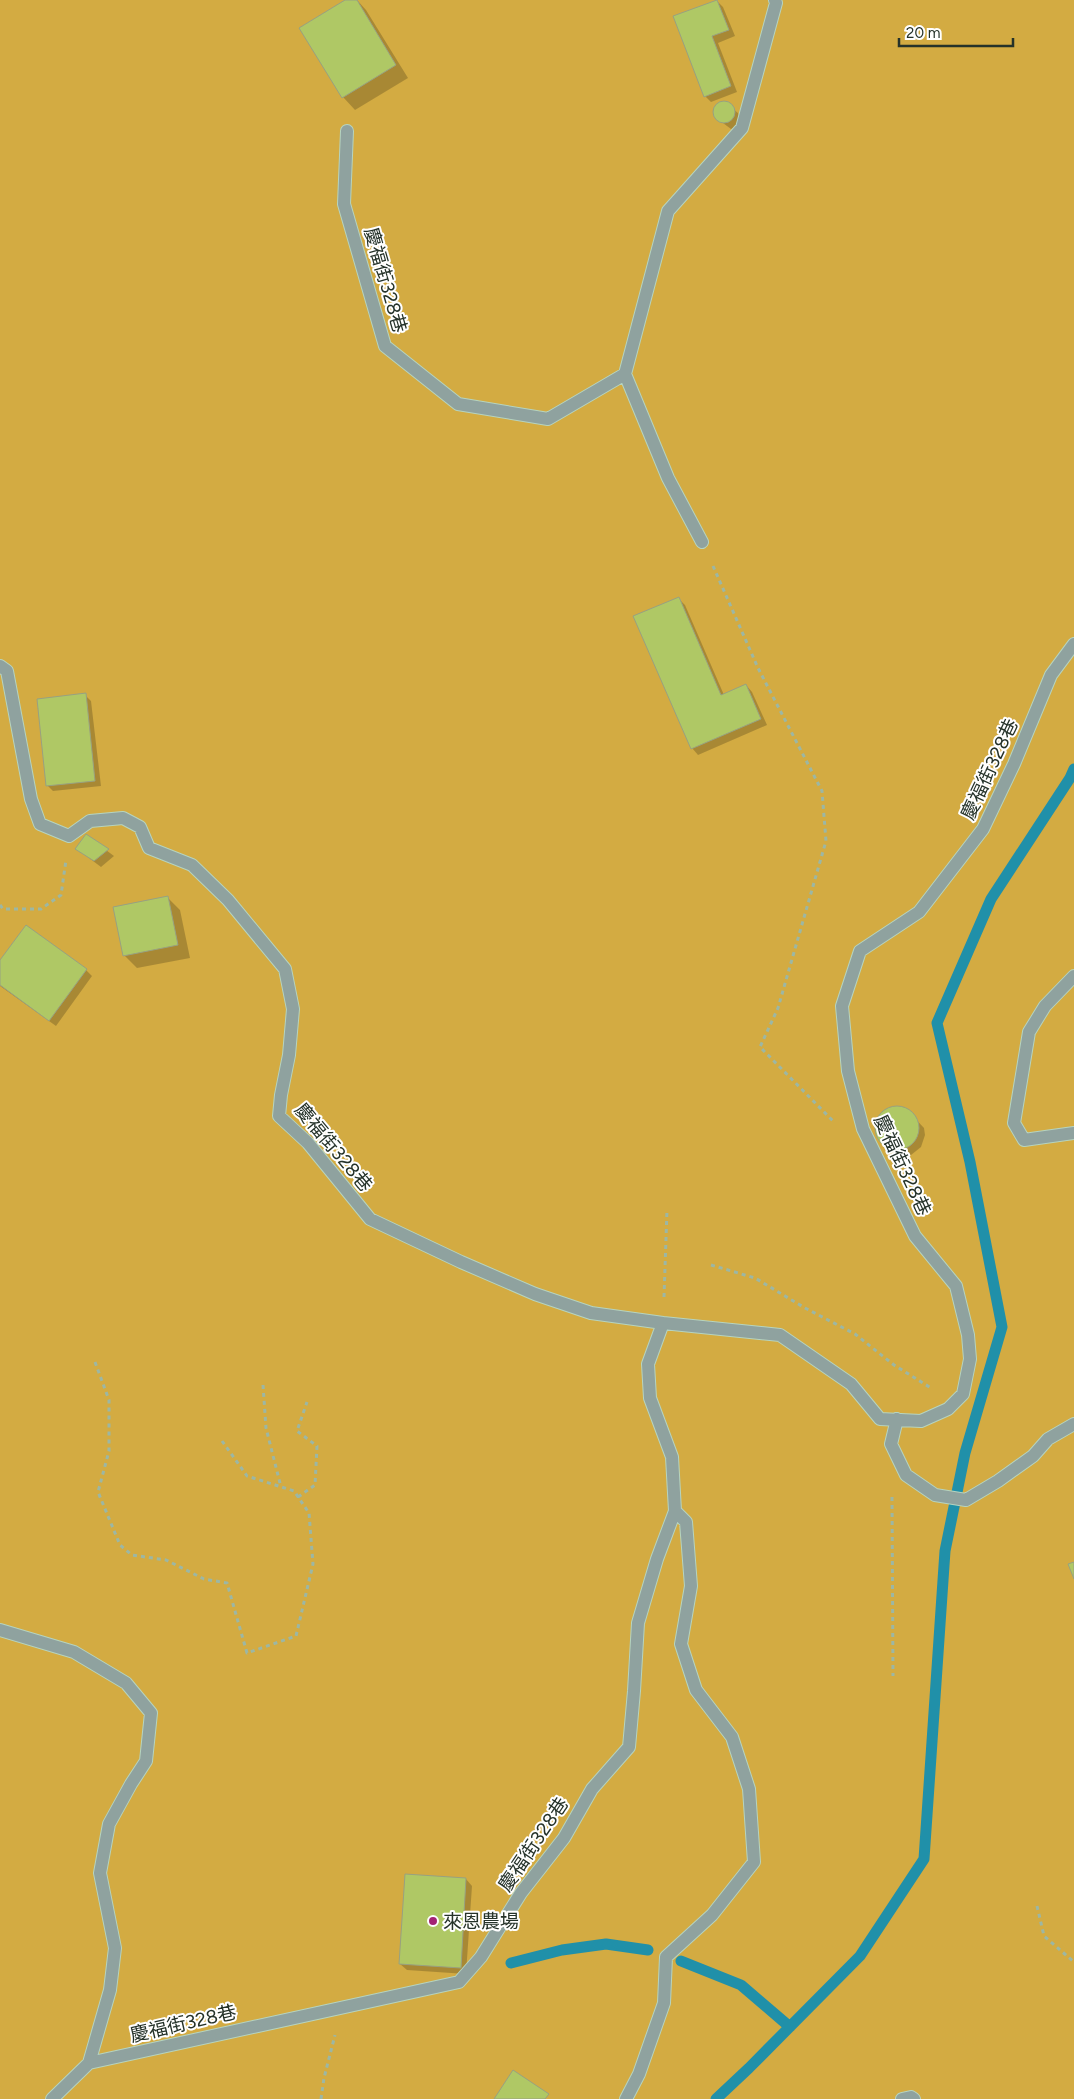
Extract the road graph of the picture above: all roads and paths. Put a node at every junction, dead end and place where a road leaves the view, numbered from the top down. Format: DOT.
graph roads {
  1 [pos="775,0"];
  2 [pos="347,131"];
  3 [pos="625,374"];
  4 [pos="702,542"];
  5 [pos="1074,644"];
  6 [pos="0,666"];
  7 [pos="69,836"];
  8 [pos="0,905"];
  9 [pos="1074,976"];
  10 [pos="836,1125"];
  11 [pos="1074,1133"];
  12 [pos="667,1210"];
  13 [pos="711,1265"];
  14 [pos="663,1323"];
  15 [pos="95,1362"];
  16 [pos="263,1385"];
  17 [pos="307,1402"];
  18 [pos="948,1409"];
  19 [pos="896,1419"];
  20 [pos="1074,1424"];
  21 [pos="222,1441"];
  22 [pos="281,1487"];
  23 [pos="892,1492"];
  24 [pos="298,1497"];
  25 [pos="674,1511"];
  26 [pos="0,1630"];
  27 [pos="893,1676"];
  28 [pos="1037,1906"];
  29 [pos="1074,1962"];
  30 [pos="345,2006"];
  31 [pos="89,2063"];
  32 [pos="52,2099"];
  33 [pos="321,2099"];
  34 [pos="626,2099"];
  35 [pos="902,2099"];
  36 [pos="914,2099"];
  1 -- 3 [label="street"];
  2 -- 3 [label="street, 慶福街328巷"];
  3 -- 4 [label="street"];
  4 -- 10 [label="path"];
  5 -- 18 [label="street, 慶福街328巷"];
  6 -- 7 [label="street"];
  7 -- 8 [label="path"];
  7 -- 14 [label="street, 慶福街328巷"];
  9 -- 11 [label="street"];
  12 -- 14 [label="path"];
  13 -- 18 [label="path"];
  14 -- 19 [label="street, 慶福街328巷"];
  14 -- 25 [label="street, 慶福街328巷"];
  15 -- 24 [label="path"];
  16 -- 22 [label="path"];
  17 -- 24 [label="path"];
  18 -- 19 [label="street, 慶福街328巷"];
  19 -- 20 [label="street"];
  21 -- 22 [label="path"];
  22 -- 24 [label="path"];
  23 -- 27 [label="path"];
  25 -- 30 [label="street, 慶福街328巷"];
  25 -- 34 [label="street"];
  26 -- 31 [label="street"];
  28 -- 29 [label="path"];
  30 -- 31 [label="street, 慶福街328巷"];
  30 -- 33 [label="path"];
  31 -- 32 [label="street"];
  35 -- 36 [label="street"];
}
